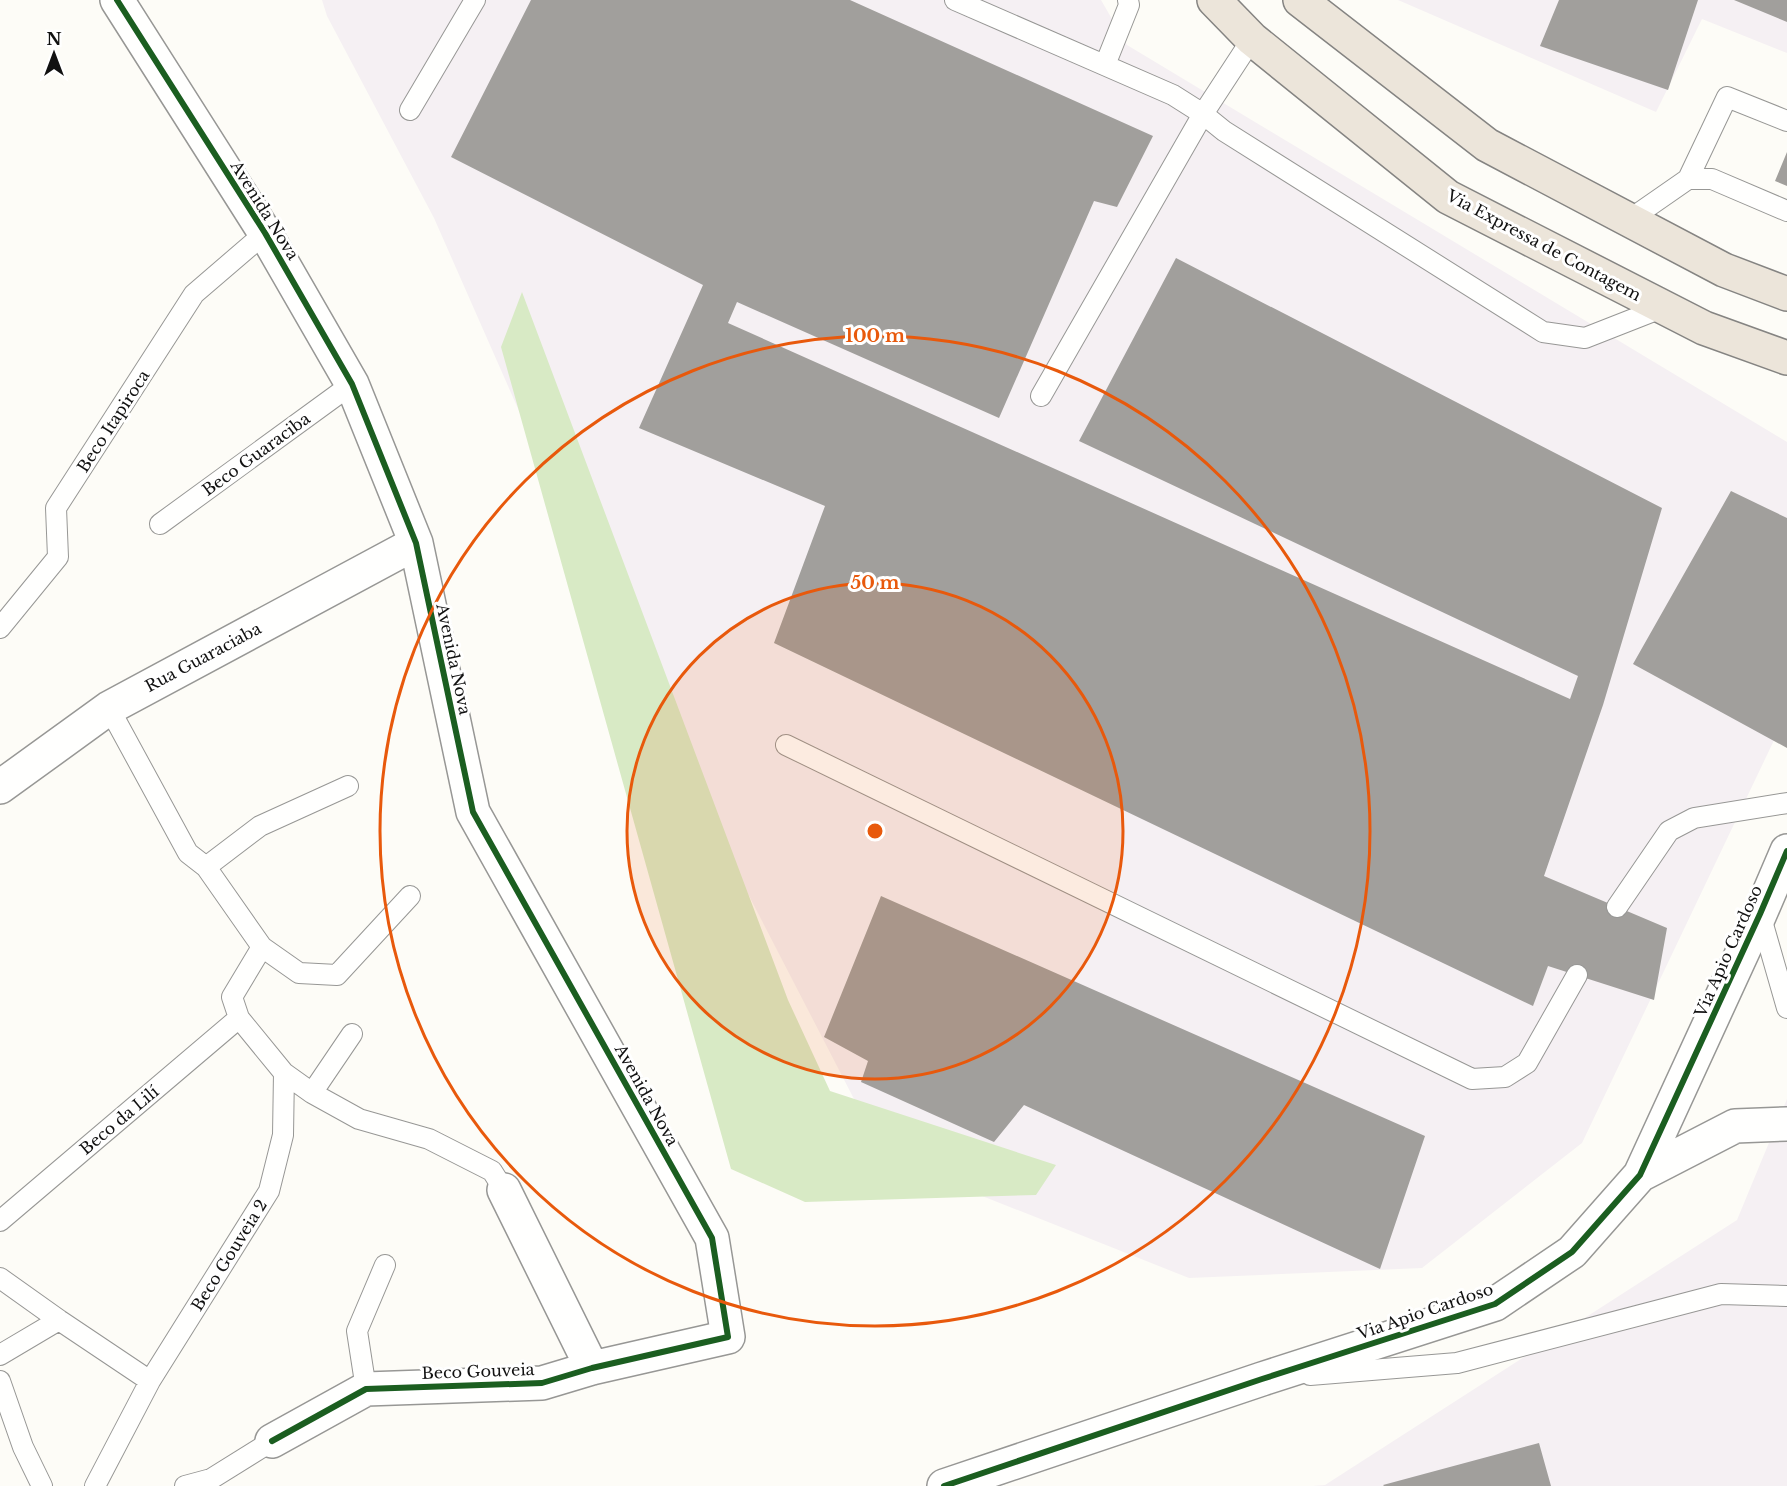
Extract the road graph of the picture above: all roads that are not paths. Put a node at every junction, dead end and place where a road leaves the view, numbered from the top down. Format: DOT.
graph roads {
  1 [pos="117,0"];
  2 [pos="475,0"];
  3 [pos="955,0"];
  4 [pos="1128,0"];
  5 [pos="1214,0"];
  6 [pos="1300,0"];
  7 [pos="1252,39"];
  8 [pos="1105,65"];
  9 [pos="410,110"];
  10 [pos="1203,114"];
  11 [pos="1787,121"];
  12 [pos="1688,179"];
  13 [pos="1787,211"];
  14 [pos="1629,220"];
  15 [pos="265,233"];
  16 [pos="1787,294"];
  17 [pos="1664,307"];
  18 [pos="1787,358"];
  19 [pos="352,384"];
  20 [pos="1041,396"];
  21 [pos="160,524"];
  22 [pos="416,543"];
  23 [pos="0,628"];
  24 [pos="109,708"];
  25 [pos="786,745"];
  26 [pos="348,786"];
  27 [pos="0,787"];
  28 [pos="1787,803"];
  29 [pos="1787,851"];
  30 [pos="206,867"];
  31 [pos="410,896"];
  32 [pos="1617,907"];
  33 [pos="1760,914"];
  34 [pos="262,947"];
  35 [pos="1577,975"];
  36 [pos="1787,1008"];
  37 [pos="239,1018"];
  38 [pos="352,1034"];
  39 [pos="284,1073"];
  40 [pos="312,1093"];
  41 [pos="1787,1124"];
  42 [pos="1640,1175"];
  43 [pos="504,1190"];
  44 [pos="0,1221"];
  45 [pos="386,1265"];
  46 [pos="0,1278"];
  47 [pos="1787,1296"];
  48 [pos="59,1320"];
  49 [pos="728,1337"];
  50 [pos="0,1354"];
  51 [pos="592,1368"];
  52 [pos="1262,1379"];
  53 [pos="150,1381"];
  54 [pos="1,1386"];
  55 [pos="366,1389"];
  56 [pos="272,1441"];
  57 [pos="42,1486"];
  58 [pos="95,1486"];
  59 [pos="185,1486"];
  60 [pos="944,1486"];
  1 -- 15 [label="street, Avenida Nova"];
  2 -- 9 [label="lane"];
  3 -- 8 [label="lane"];
  4 -- 8 [label="lane"];
  5 -- 7 [label="highway, Via Expressa de Contagem"];
  6 -- 14 [label="highway"];
  7 -- 10 [label="lane"];
  7 -- 17 [label="highway, Via Expressa de Contagem"];
  8 -- 10 [label="lane"];
  10 -- 17 [label="lane"];
  10 -- 20 [label="lane"];
  11 -- 12 [label="lane"];
  12 -- 13 [label="lane"];
  12 -- 14 [label="lane"];
  14 -- 16 [label="highway"];
  15 -- 19 [label="street, Avenida Nova"];
  15 -- 23 [label="lane, Beco Itapiroca"];
  17 -- 18 [label="highway, Via Expressa de Contagem"];
  19 -- 21 [label="lane, Beco Guaraciba"];
  19 -- 22 [label="street, Avenida Nova"];
  22 -- 24 [label="street, Rua Guaraciaba"];
  22 -- 49 [label="street, Avenida Nova"];
  24 -- 27 [label="street, Rua Guaraciaba"];
  24 -- 30 [label="lane"];
  25 -- 35 [label="lane"];
  26 -- 30 [label="lane"];
  28 -- 32 [label="lane"];
  29 -- 33 [label="street, Via Apio Cardoso"];
  30 -- 34 [label="lane"];
  31 -- 34 [label="lane"];
  33 -- 36 [label="lane"];
  33 -- 42 [label="street, Via Apio Cardoso"];
  34 -- 37 [label="lane"];
  37 -- 39 [label="lane"];
  37 -- 44 [label="lane, Beco da Lilí"];
  38 -- 40 [label="lane"];
  39 -- 40 [label="lane"];
  39 -- 53 [label="lane, Beco Gouveia 2"];
  40 -- 43 [label="lane"];
  41 -- 42 [label="street"];
  42 -- 52 [label="street, Via Apio Cardoso"];
  43 -- 51 [label="street"];
  45 -- 55 [label="lane"];
  46 -- 48 [label="lane"];
  47 -- 52 [label="lane"];
  48 -- 50 [label="lane"];
  48 -- 53 [label="lane"];
  49 -- 51 [label="street, Beco Gouveia"];
  51 -- 55 [label="street, Beco Gouveia"];
  52 -- 60 [label="street, Via Apio Cardoso"];
  53 -- 58 [label="lane, Beco Gouveia 2"];
  54 -- 57 [label="lane"];
  55 -- 56 [label="street, Beco Gouveia"];
  56 -- 59 [label="lane, Beco Gouveia"];
}
